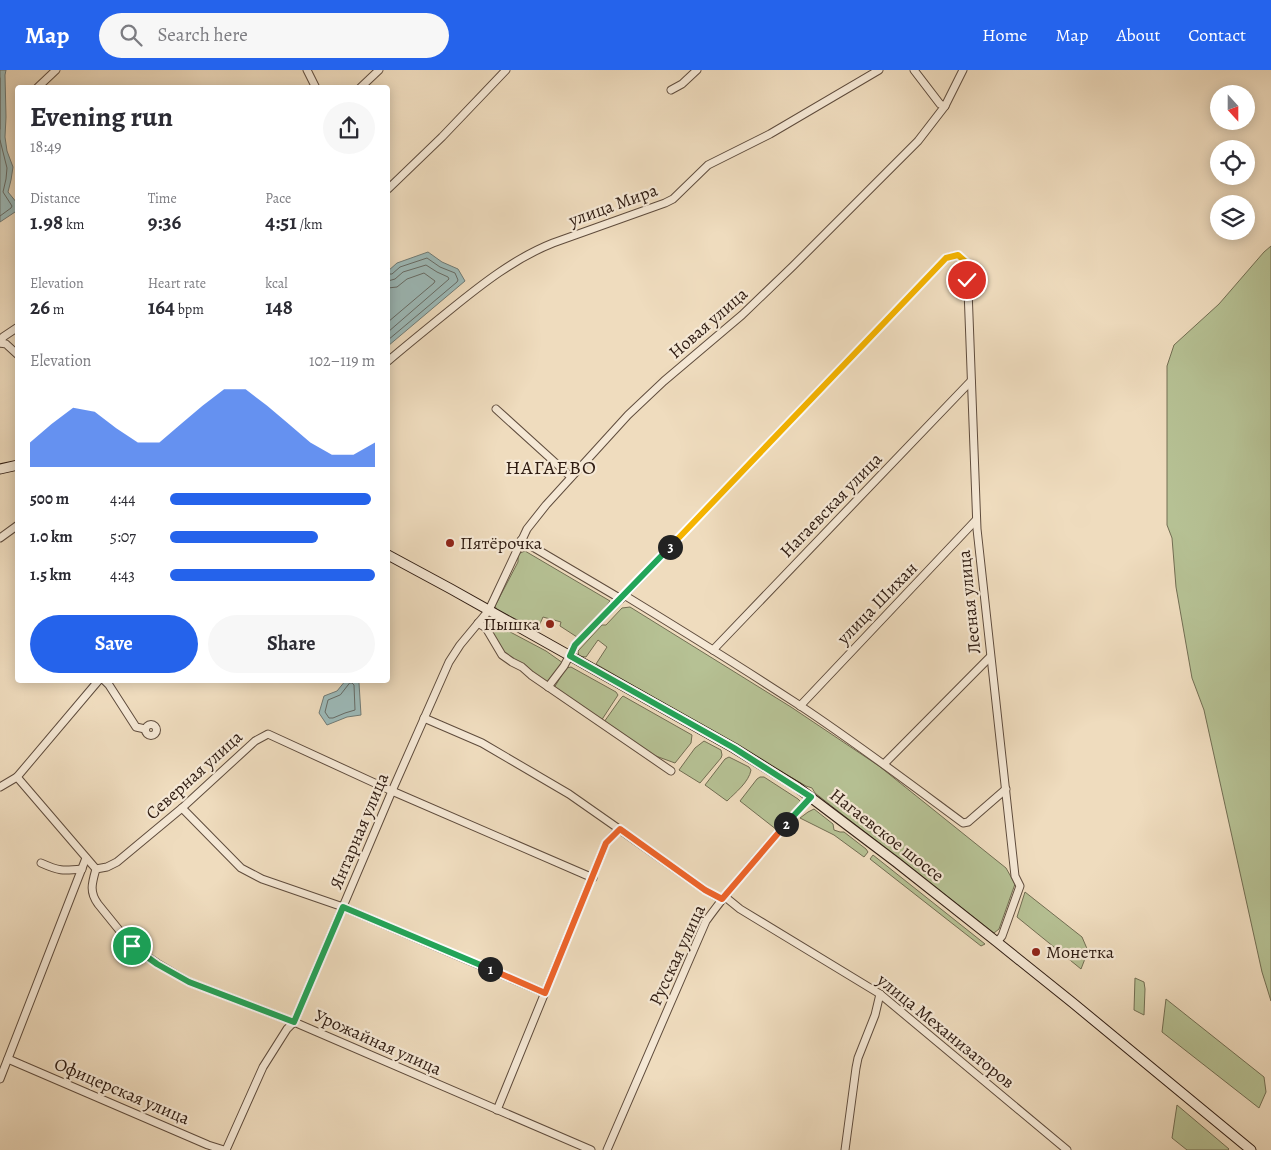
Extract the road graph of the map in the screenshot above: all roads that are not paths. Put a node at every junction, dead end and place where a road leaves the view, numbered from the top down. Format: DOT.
graph roads {
  1 [pos="56,70"];
  2 [pos="307,70"];
  3 [pos="379,70"];
  4 [pos="506,70"];
  5 [pos="697,70"];
  6 [pos="879,70"];
  7 [pos="914,70"];
  8 [pos="963,70"];
  9 [pos="40,85"];
  10 [pos="314,85"];
  11 [pos="363,85"];
  12 [pos="672,90"];
  13 [pos="945,106"];
  14 [pos="390,187"];
  15 [pos="15,329"];
  16 [pos="1,343"];
  17 [pos="15,352"];
  18 [pos="390,359"];
  19 [pos="971,381"];
  20 [pos="496,409"];
  21 [pos="15,466"];
  22 [pos="0,468"];
  23 [pos="571,478"];
  24 [pos="976,520"];
  25 [pos="15,527"];
  26 [pos="0,538"];
  27 [pos="521,540"];
  28 [pos="390,557"];
  29 [pos="623,597"];
  30 [pos="489,610"];
  31 [pos="478,623"];
  32 [pos="713,650"];
  33 [pos="570,656"];
  34 [pos="990,657"];
  35 [pos="96,683"];
  36 [pos="106,683"];
  37 [pos="548,687"];
  38 [pos="800,706"];
  39 [pos="424,718"];
  40 [pos="146,729"];
  41 [pos="884,764"];
  42 [pos="671,771"];
  43 [pos="17,776"];
  44 [pos="0,787"];
  45 [pos="1006,788"];
  46 [pos="392,791"];
  47 [pos="811,797"];
  48 [pos="182,808"];
  49 [pos="620,829"];
  50 [pos="86,858"];
  51 [pos="41,863"];
  52 [pos="82,869"];
  53 [pos="96,869"];
  54 [pos="593,878"];
  55 [pos="723,898"];
  56 [pos="343,907"];
  57 [pos="997,942"];
  58 [pos="545,993"];
  59 [pos="880,994"];
  60 [pos="294,1022"];
  61 [pos="8,1059"];
  62 [pos="0,1079"];
  63 [pos="497,1110"];
  64 [pos="1246,1148"];
  65 [pos="225,1150"];
  66 [pos="591,1150"];
  67 [pos="607,1150"];
  68 [pos="845,1150"];
  69 [pos="1067,1150"];
  1 -- 9 [label="street"];
  2 -- 10 [label="street"];
  3 -- 11 [label="street"];
  4 -- 14 [label="street"];
  5 -- 12 [label="street"];
  6 -- 18 [label="street, улица Мира"];
  7 -- 13 [label="street"];
  8 -- 13 [label="street, Новая улица"];
  13 -- 23 [label="street, Новая улица"];
  15 -- 16 [label="street"];
  16 -- 17 [label="street"];
  19 -- 24 [label="street, Лесная улица"];
  19 -- 29 [label="street, Лесная улица"];
  19 -- 32 [label="street, Нагаевская улица"];
  20 -- 23 [label="street"];
  21 -- 22 [label="street"];
  23 -- 27 [label="street, Новая улица"];
  24 -- 34 [label="street, Лесная улица"];
  24 -- 38 [label="street, улица Шихан"];
  25 -- 26 [label="street"];
  27 -- 29 [label="street"];
  27 -- 30 [label="street, Новая улица"];
  28 -- 30 [label="street, Нагаевское шоссе"];
  29 -- 32 [label="street"];
  29 -- 33 [label="street"];
  30 -- 31 [label="street, Янтарная улица"];
  30 -- 33 [label="street, Нагаевское шоссе"];
  31 -- 37 [label="street"];
  31 -- 39 [label="street, Янтарная улица"];
  32 -- 38 [label="street"];
  33 -- 37 [label="street"];
  33 -- 47 [label="street, Нагаевское шоссе"];
  34 -- 41 [label="street"];
  34 -- 45 [label="street, Лесная улица"];
  35 -- 43 [label="street"];
  36 -- 40 [label="street"];
  37 -- 42 [label="street"];
  38 -- 41 [label="street"];
  39 -- 46 [label="street, Янтарная улица"];
  39 -- 49 [label="street, улица Механизаторов"];
  41 -- 45 [label="street"];
  43 -- 44 [label="street"];
  43 -- 50 [label="street"];
  45 -- 57 [label="street, Лесная улица"];
  46 -- 48 [label="street, Северная улица"];
  46 -- 54 [label="street, Северная улица"];
  46 -- 56 [label="street, Янтарная улица"];
  47 -- 55 [label="street, Русская улица"];
  47 -- 57 [label="street, Нагаевское шоссе"];
  48 -- 53 [label="street, Северная улица"];
  48 -- 56 [label="street"];
  49 -- 54 [label="street"];
  49 -- 55 [label="street, улица Механизаторов"];
  50 -- 52 [label="street"];
  50 -- 53 [label="street"];
  51 -- 52 [label="street"];
  52 -- 61 [label="street"];
  53 -- 60 [label="street, Урожайная улица"];
  54 -- 58 [label="street"];
  55 -- 59 [label="street, улица Механизаторов"];
  55 -- 67 [label="street, Русская улица"];
  56 -- 58 [label="street"];
  56 -- 60 [label="street, Янтарная улица"];
  57 -- 64 [label="street, Нагаевское шоссе"];
  58 -- 63 [label="street"];
  59 -- 68 [label="street"];
  59 -- 69 [label="street, улица Механизаторов"];
  60 -- 63 [label="street, Урожайная улица"];
  60 -- 65 [label="street, Янтарная улица"];
  61 -- 62 [label="street"];
  61 -- 65 [label="street, Офицерская улица"];
  63 -- 66 [label="street, Урожайная улица"];
}
